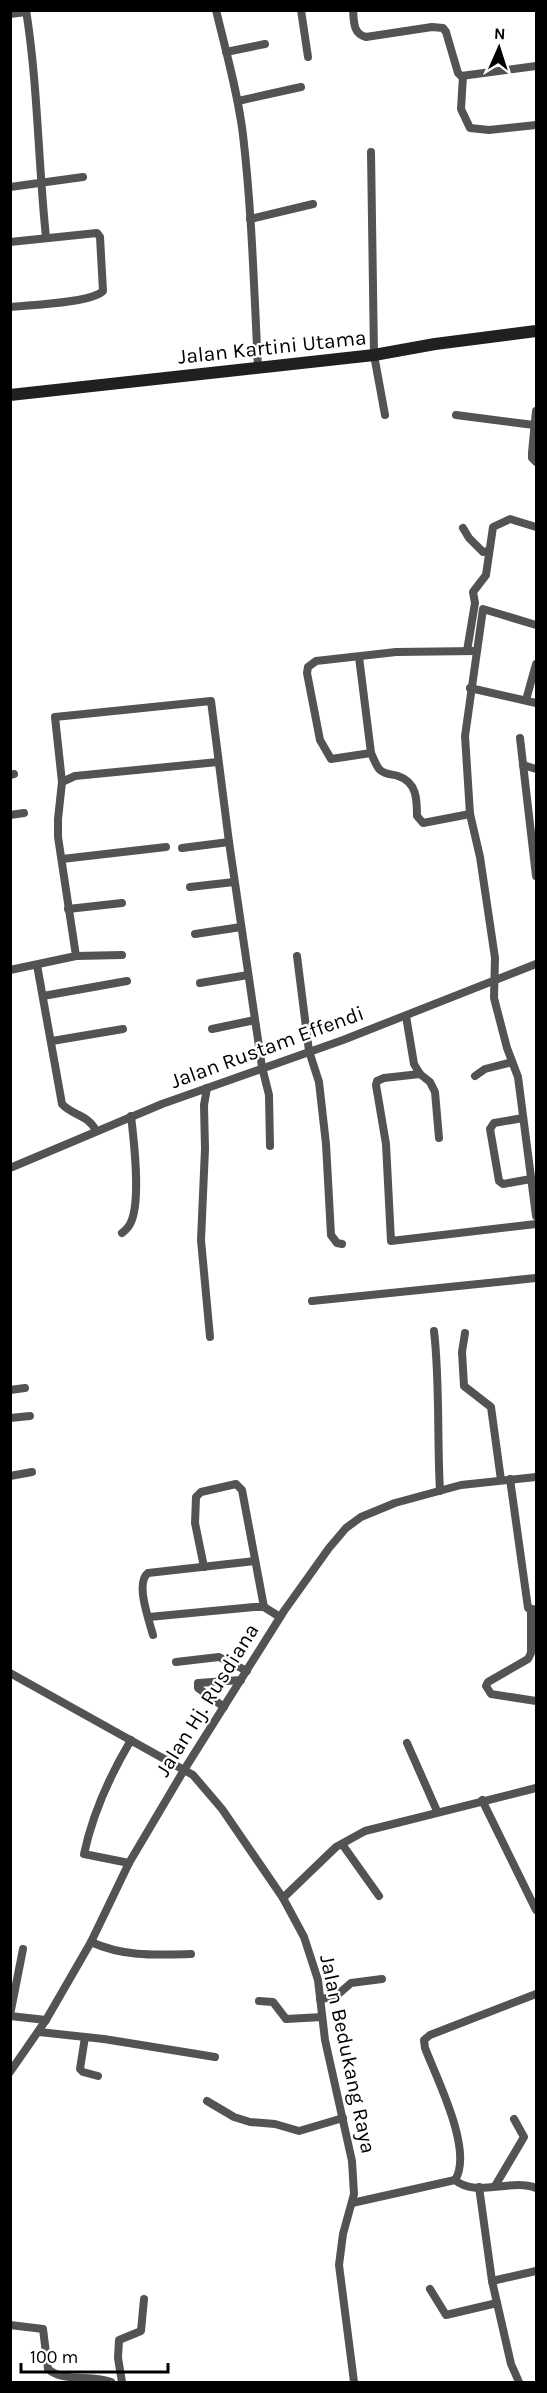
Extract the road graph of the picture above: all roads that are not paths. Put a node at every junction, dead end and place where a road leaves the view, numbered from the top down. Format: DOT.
graph roads {
  1 [pos="216,10"];
  2 [pos="301,10"];
  3 [pos="352,10"];
  4 [pos="26,11"];
  5 [pos="10,14"];
  6 [pos="265,44"];
  7 [pos="226,52"];
  8 [pos="308,57"];
  9 [pos="537,66"];
  10 [pos="463,76"];
  11 [pos="301,87"];
  12 [pos="238,101"];
  13 [pos="537,125"];
  14 [pos="371,152"];
  15 [pos="83,177"];
  16 [pos="40,183"];
  17 [pos="10,187"];
  18 [pos="313,204"];
  19 [pos="250,219"];
  20 [pos="46,237"];
  21 [pos="10,242"];
  22 [pos="10,307"];
  23 [pos="537,331"];
  24 [pos="374,355"];
  25 [pos="258,367"];
  26 [pos="10,395"];
  27 [pos="537,411"];
  28 [pos="385,415"];
  29 [pos="456,415"];
  30 [pos="534,425"];
  31 [pos="537,462"];
  32 [pos="537,527"];
  33 [pos="463,528"];
  34 [pos="488,551"];
  35 [pos="537,625"];
  36 [pos="471,651"];
  37 [pos="360,657"];
  38 [pos="537,664"];
  39 [pos="471,688"];
  40 [pos="526,700"];
  41 [pos="537,703"];
  42 [pos="520,738"];
  43 [pos="371,753"];
  44 [pos="218,762"];
  45 [pos="523,765"];
  46 [pos="537,769"];
  47 [pos="62,782"];
  48 [pos="24,813"];
  49 [pos="470,814"];
  50 [pos="10,815"];
  51 [pos="229,842"];
  52 [pos="166,847"];
  53 [pos="182,848"];
  54 [pos="62,859"];
  55 [pos="537,876"];
  56 [pos="234,882"];
  57 [pos="190,887"];
  58 [pos="122,903"];
  59 [pos="68,909"];
  60 [pos="242,927"];
  61 [pos="195,934"];
  62 [pos="122,955"];
  63 [pos="76,956"];
  64 [pos="297,956"];
  65 [pos="537,964"];
  66 [pos="37,965"];
  67 [pos="10,970"];
  68 [pos="248,975"];
  69 [pos="493,979"];
  70 [pos="127,981"];
  71 [pos="201,983"];
  72 [pos="43,996"];
  73 [pos="406,1016"];
  74 [pos="255,1020"];
  75 [pos="123,1029"];
  76 [pos="212,1029"];
  77 [pos="52,1041"];
  78 [pos="309,1051"];
  79 [pos="512,1062"];
  80 [pos="262,1067"];
  81 [pos="420,1074"];
  82 [pos="476,1076"];
  83 [pos="207,1088"];
  84 [pos="131,1116"];
  85 [pos="523,1118"];
  86 [pos="96,1131"];
  87 [pos="439,1138"];
  88 [pos="270,1146"];
  89 [pos="10,1168"];
  90 [pos="531,1179"];
  91 [pos="537,1216"];
  92 [pos="537,1224"];
  93 [pos="122,1233"];
  94 [pos="342,1244"];
  95 [pos="537,1278"];
  96 [pos="312,1301"];
  97 [pos="434,1331"];
  98 [pos="465,1333"];
  99 [pos="210,1337"];
  100 [pos="25,1388"];
  101 [pos="10,1390"];
  102 [pos="30,1416"];
  103 [pos="10,1418"];
  104 [pos="32,1472"];
  105 [pos="10,1476"];
  106 [pos="537,1477"];
  107 [pos="505,1479"];
  108 [pos="440,1491"];
  109 [pos="255,1561"];
  110 [pos="204,1567"];
  111 [pos="264,1607"];
  112 [pos="534,1610"];
  113 [pos="149,1617"];
  114 [pos="280,1617"];
  115 [pos="153,1635"];
  116 [pos="176,1662"];
  117 [pos="247,1671"];
  118 [pos="10,1673"];
  119 [pos="241,1680"];
  120 [pos="537,1701"];
  121 [pos="224,1707"];
  122 [pos="131,1740"];
  123 [pos="407,1743"];
  124 [pos="184,1770"];
  125 [pos="537,1788"];
  126 [pos="482,1800"];
  127 [pos="437,1811"];
  128 [pos="342,1844"];
  129 [pos="129,1863"];
  130 [pos="379,1896"];
  131 [pos="283,1898"];
  132 [pos="537,1910"];
  133 [pos="91,1942"];
  134 [pos="23,1949"];
  135 [pos="191,1954"];
  136 [pos="382,1979"];
  137 [pos="537,1994"];
  138 [pos="320,1999"];
  139 [pos="258,2001"];
  140 [pos="10,2015"];
  141 [pos="322,2017"];
  142 [pos="46,2020"];
  143 [pos="39,2032"];
  144 [pos="86,2037"];
  145 [pos="214,2057"];
  146 [pos="10,2072"];
  147 [pos="98,2076"];
  148 [pos="207,2101"];
  149 [pos="344,2118"];
  150 [pos="514,2119"];
  151 [pos="455,2180"];
  152 [pos="495,2186"];
  153 [pos="479,2187"];
  154 [pos="537,2188"];
  155 [pos="352,2203"];
  156 [pos="537,2271"];
  157 [pos="492,2281"];
  158 [pos="430,2289"];
  159 [pos="144,2299"];
  160 [pos="497,2303"];
  161 [pos="10,2325"];
  162 [pos="111,2382"];
  163 [pos="122,2382"];
  164 [pos="354,2382"];
  165 [pos="519,2382"];
  1 -- 7 [label="street"];
  2 -- 8 [label="street"];
  3 -- 10 [label="street"];
  4 -- 5 [label="street"];
  4 -- 16 [label="street"];
  6 -- 7 [label="street"];
  7 -- 12 [label="street"];
  9 -- 10 [label="street"];
  10 -- 13 [label="street"];
  11 -- 12 [label="street"];
  12 -- 19 [label="street"];
  14 -- 24 [label="street"];
  15 -- 16 [label="street"];
  16 -- 17 [label="street"];
  16 -- 20 [label="street"];
  18 -- 19 [label="street"];
  19 -- 25 [label="street"];
  20 -- 21 [label="street"];
  20 -- 22 [label="street"];
  23 -- 24 [label="street, Jalan Kartini Utama"];
  24 -- 25 [label="street, Jalan Kartini Utama"];
  24 -- 28 [label="street"];
  25 -- 26 [label="street, Jalan Kartini Utama"];
  27 -- 30 [label="street"];
  29 -- 30 [label="street"];
  30 -- 31 [label="street"];
  32 -- 34 [label="street"];
  33 -- 34 [label="street"];
  34 -- 36 [label="street"];
  35 -- 36 [label="street"];
  36 -- 37 [label="street"];
  36 -- 39 [label="street"];
  37 -- 43 [label="street"];
  37 -- 43 [label="street"];
  38 -- 40 [label="street"];
  39 -- 40 [label="street"];
  39 -- 49 [label="street"];
  40 -- 41 [label="street"];
  42 -- 45 [label="street"];
  43 -- 49 [label="street"];
  44 -- 47 [label="street"];
  44 -- 47 [label="street"];
  44 -- 51 [label="street"];
  45 -- 46 [label="street"];
  45 -- 55 [label="street"];
  47 -- 54 [label="street"];
  48 -- 50 [label="street"];
  49 -- 69 [label="street"];
  51 -- 53 [label="street"];
  51 -- 56 [label="street"];
  52 -- 54 [label="street"];
  54 -- 59 [label="street"];
  56 -- 57 [label="street"];
  56 -- 60 [label="street"];
  58 -- 59 [label="street"];
  59 -- 63 [label="street"];
  60 -- 61 [label="street"];
  60 -- 68 [label="street"];
  62 -- 63 [label="street"];
  63 -- 66 [label="street"];
  64 -- 78 [label="street"];
  65 -- 69 [label="street, Jalan Rustam Effendi"];
  66 -- 67 [label="street"];
  66 -- 72 [label="street"];
  68 -- 71 [label="street"];
  68 -- 74 [label="street"];
  69 -- 73 [label="street, Jalan Rustam Effendi"];
  69 -- 79 [label="street"];
  70 -- 72 [label="street"];
  72 -- 77 [label="street"];
  73 -- 78 [label="street, Jalan Rustam Effendi"];
  73 -- 81 [label="street"];
  74 -- 76 [label="street"];
  74 -- 80 [label="street"];
  75 -- 77 [label="street"];
  77 -- 86 [label="street"];
  78 -- 80 [label="street, Jalan Rustam Effendi"];
  78 -- 94 [label="street"];
  79 -- 82 [label="street"];
  79 -- 85 [label="street"];
  80 -- 83 [label="street, Jalan Rustam Effendi"];
  80 -- 88 [label="street"];
  81 -- 87 [label="street"];
  81 -- 92 [label="street"];
  83 -- 84 [label="street, Jalan Rustam Effendi"];
  83 -- 99 [label="street"];
  84 -- 86 [label="street, Jalan Rustam Effendi"];
  84 -- 93 [label="street"];
  85 -- 90 [label="street"];
  85 -- 90 [label="street"];
  86 -- 89 [label="street, Jalan Rustam Effendi"];
  90 -- 91 [label="street"];
  95 -- 96 [label="street"];
  97 -- 108 [label="street"];
  98 -- 107 [label="street"];
  100 -- 101 [label="street"];
  102 -- 103 [label="street"];
  104 -- 105 [label="street"];
  106 -- 107 [label="street, Jalan Hj. Rusdiana"];
  107 -- 108 [label="street, Jalan Hj. Rusdiana"];
  107 -- 112 [label="street"];
  108 -- 114 [label="street, Jalan Hj. Rusdiana"];
  109 -- 110 [label="street"];
  109 -- 110 [label="street"];
  109 -- 111 [label="street"];
  110 -- 113 [label="street"];
  111 -- 113 [label="street"];
  111 -- 114 [label="street"];
  112 -- 120 [label="street"];
  113 -- 115 [label="street"];
  114 -- 117 [label="street, Jalan Hj. Rusdiana"];
  116 -- 117 [label="street"];
  117 -- 119 [label="street, Jalan Hj. Rusdiana"];
  118 -- 122 [label="street, Jalan Bedukang Raya"];
  119 -- 121 [label="street, Jalan Hj. Rusdiana"];
  119 -- 121 [label="street"];
  121 -- 124 [label="street, Jalan Hj. Rusdiana"];
  122 -- 124 [label="street, Jalan Bedukang Raya"];
  122 -- 129 [label="street"];
  123 -- 127 [label="street"];
  124 -- 129 [label="street, Jalan Hj. Rusdiana"];
  124 -- 131 [label="street, Jalan Bedukang Raya"];
  125 -- 126 [label="street"];
  126 -- 127 [label="street"];
  126 -- 132 [label="street"];
  127 -- 128 [label="street"];
  128 -- 130 [label="street"];
  128 -- 131 [label="street"];
  129 -- 133 [label="street, Jalan Hj. Rusdiana"];
  131 -- 138 [label="street, Jalan Bedukang Raya"];
  133 -- 135 [label="street"];
  133 -- 142 [label="street, Jalan Hj. Rusdiana"];
  134 -- 140 [label="street"];
  136 -- 138 [label="street"];
  137 -- 151 [label="street"];
  138 -- 141 [label="street, Jalan Bedukang Raya"];
  139 -- 141 [label="street"];
  140 -- 142 [label="street"];
  141 -- 149 [label="street, Jalan Bedukang Raya"];
  142 -- 143 [label="street, Jalan Hj. Rusdiana"];
  143 -- 144 [label="street"];
  143 -- 146 [label="street, Jalan Hj. Rusdiana"];
  144 -- 145 [label="street"];
  144 -- 147 [label="street"];
  148 -- 149 [label="street"];
  149 -- 155 [label="street, Jalan Bedukang Raya"];
  150 -- 152 [label="street"];
  151 -- 153 [label="street"];
  151 -- 155 [label="street"];
  152 -- 153 [label="street"];
  152 -- 154 [label="street"];
  153 -- 157 [label="street"];
  155 -- 164 [label="street, Jalan Bedukang Raya"];
  156 -- 157 [label="street"];
  157 -- 160 [label="street"];
  158 -- 160 [label="street"];
  159 -- 163 [label="street"];
  160 -- 165 [label="street"];
  161 -- 162 [label="street"];
}
